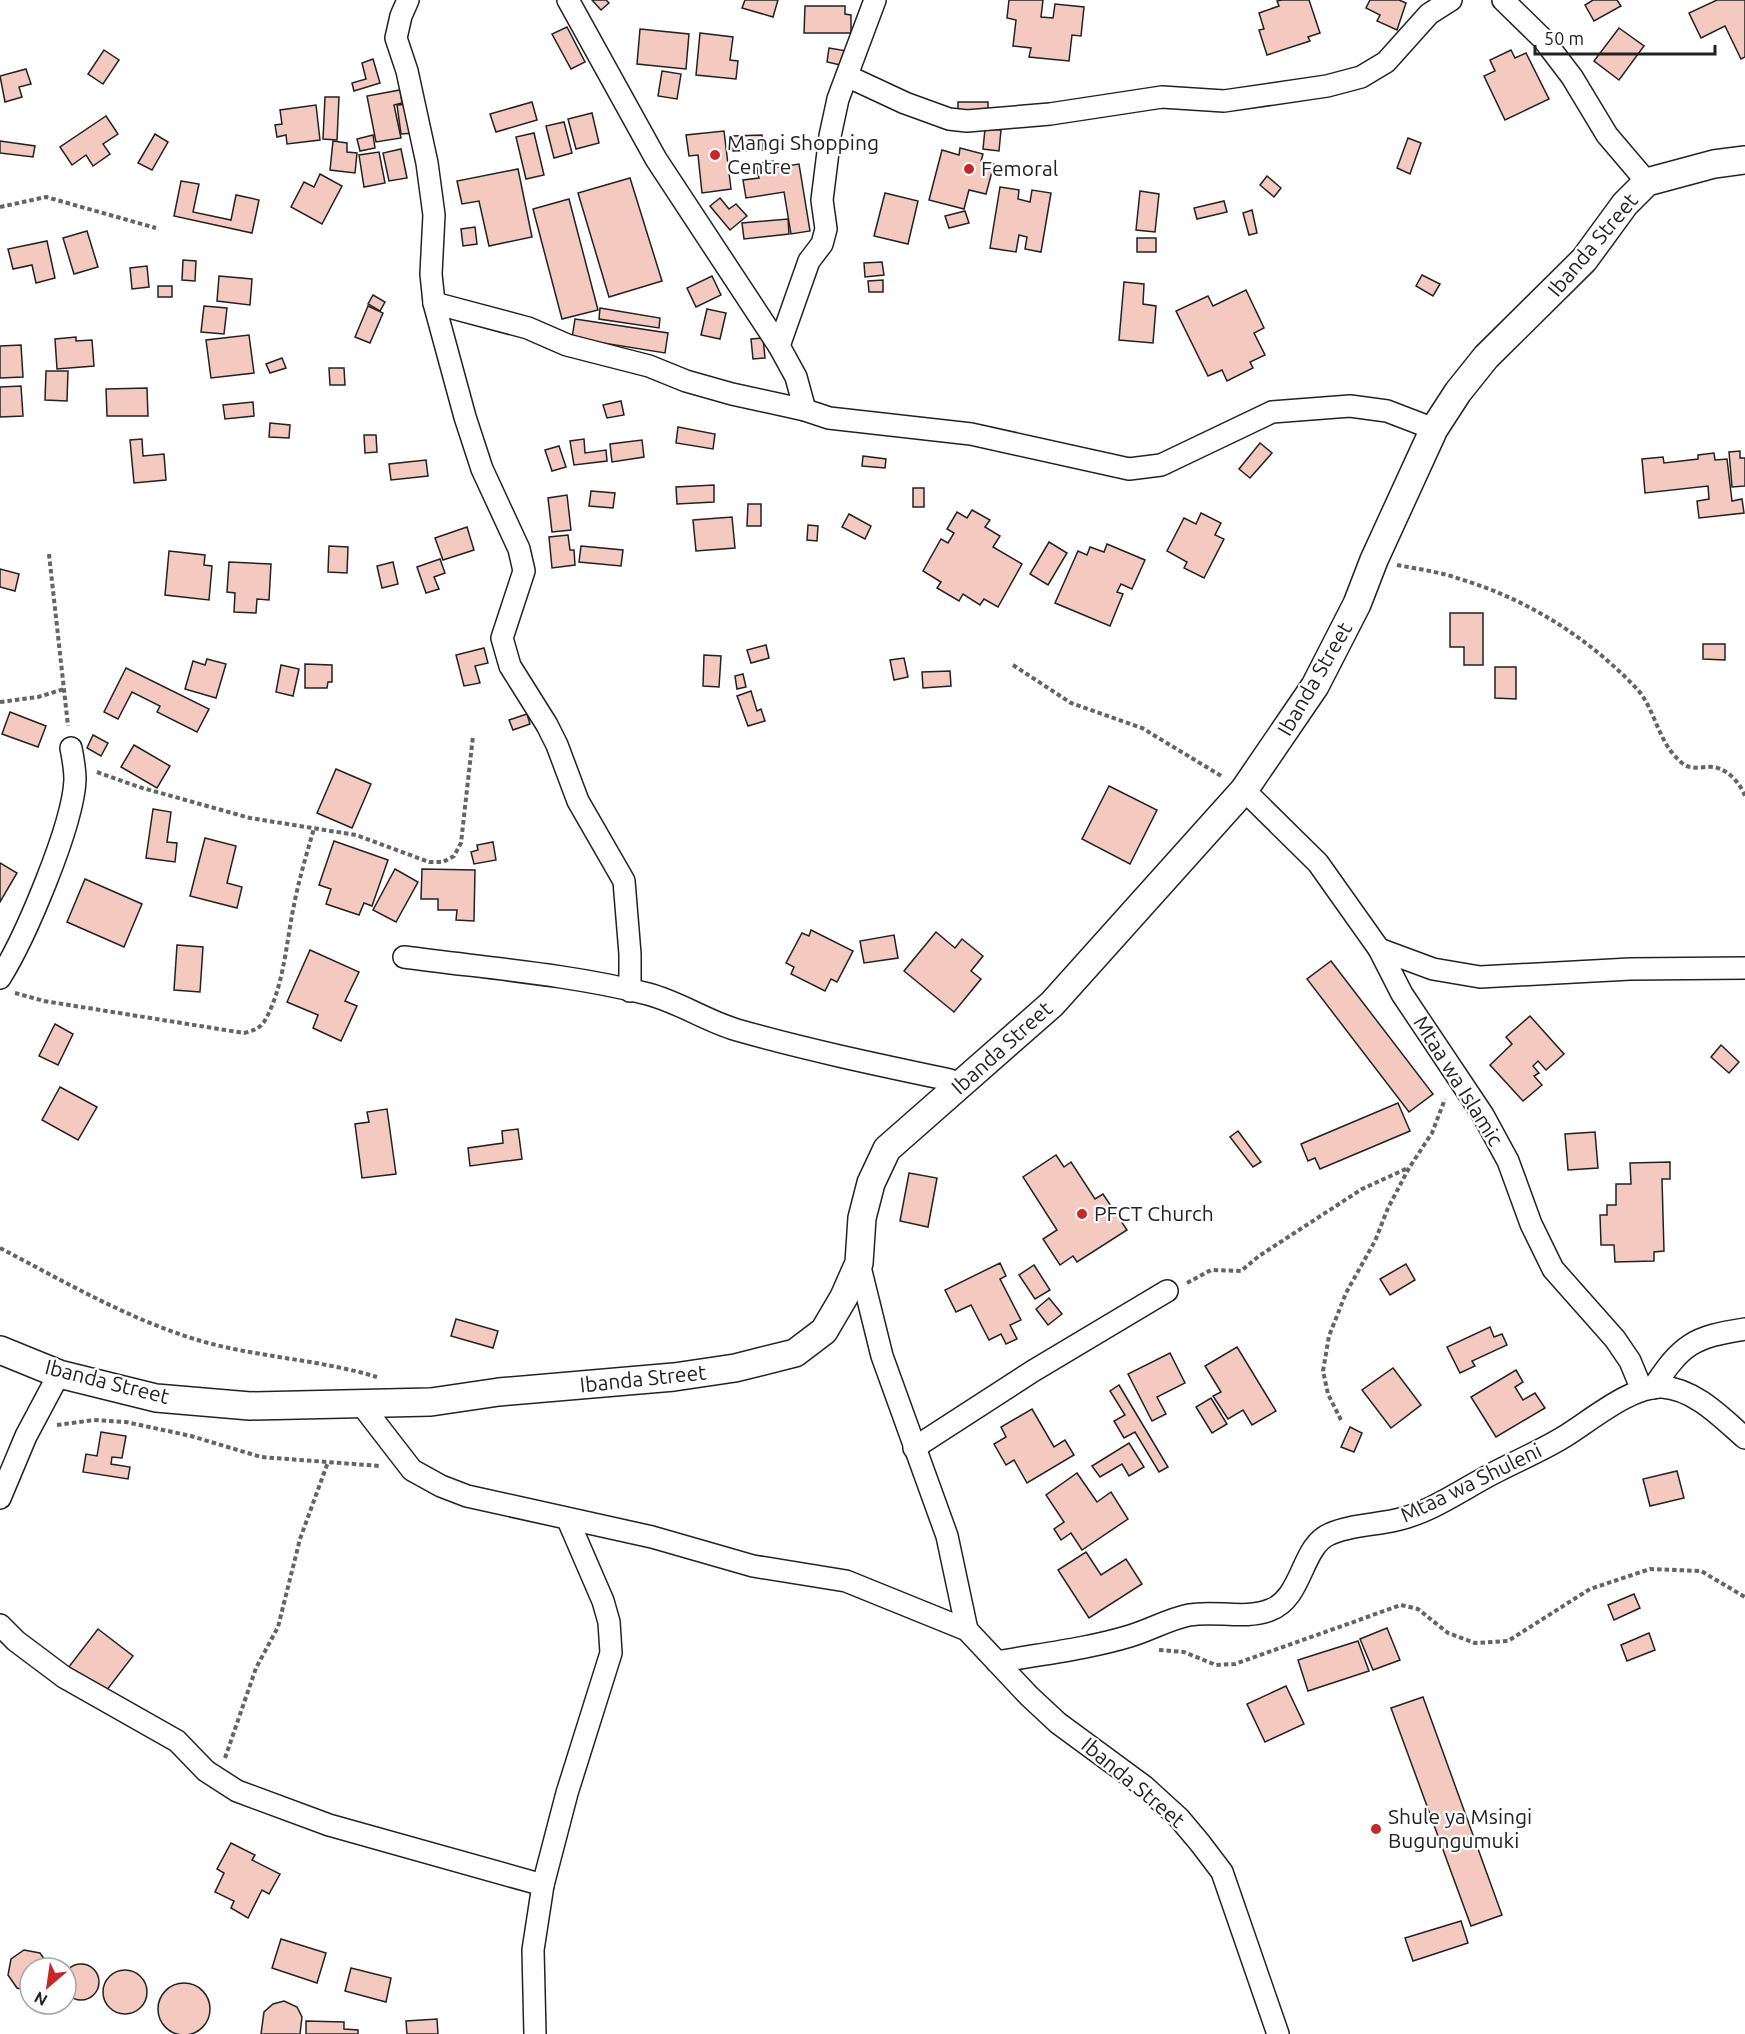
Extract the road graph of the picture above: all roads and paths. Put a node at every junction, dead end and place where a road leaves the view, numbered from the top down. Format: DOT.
graph roads {
  1 [pos="408,0"];
  2 [pos="568,0"];
  3 [pos="875,0"];
  4 [pos="1451,0"];
  5 [pos="1503,0"];
  6 [pos="847,76"];
  7 [pos="1745,160"];
  8 [pos="1647,182"];
  9 [pos="0,207"];
  10 [pos="156,228"];
  11 [pos="434,303"];
  12 [pos="779,346"];
  13 [pos="805,410"];
  14 [pos="1434,429"];
  15 [pos="49,554"];
  16 [pos="1374,560"];
  17 [pos="1012,665"];
  18 [pos="64,689"];
  19 [pos="0,702"];
  20 [pos="473,736"];
  21 [pos="72,757"];
  22 [pos="1244,790"];
  23 [pos="1745,796"];
  24 [pos="314,828"];
  25 [pos="1379,949"];
  26 [pos="404,957"];
  27 [pos="1745,968"];
  28 [pos="6,985"];
  29 [pos="630,991"];
  30 [pos="1455,1073"];
  31 [pos="958,1088"];
  32 [pos="1408,1168"];
  33 [pos="0,1248"];
  34 [pos="859,1263"];
  35 [pos="1167,1291"];
  36 [pos="1745,1329"];
  37 [pos="0,1350"];
  38 [pos="60,1374"];
  39 [pos="387,1380"];
  40 [pos="1648,1389"];
  41 [pos="361,1404"];
  42 [pos="1341,1420"];
  43 [pos="26,1436"];
  44 [pos="1745,1438"];
  45 [pos="914,1448"];
  46 [pos="328,1462"];
  47 [pos="412,1470"];
  48 [pos="0,1498"];
  49 [pos="568,1520"];
  50 [pos="1745,1597"];
  51 [pos="0,1625"];
  52 [pos="967,1630"];
  53 [pos="1115,1640"];
  54 [pos="997,1662"];
  55 [pos="218,1779"];
  56 [pos="543,1885"];
  57 [pos="535,2034"];
  58 [pos="1278,2034"];
  1 -- 11 [label="street"];
  2 -- 12 [label="street"];
  3 -- 6 [label="street"];
  4 -- 6 [label="street"];
  5 -- 8 [label="street"];
  6 -- 12 [label="street"];
  7 -- 8 [label="street, Ibanda Street"];
  8 -- 14 [label="street, Ibanda Street"];
  9 -- 10 [label="path"];
  11 -- 13 [label="street"];
  11 -- 29 [label="street"];
  12 -- 13 [label="street"];
  13 -- 14 [label="street"];
  14 -- 16 [label="street, Ibanda Street"];
  15 -- 18 [label="path"];
  16 -- 22 [label="street, Ibanda Street"];
  16 -- 23 [label="path"];
  17 -- 22 [label="path"];
  18 -- 19 [label="path"];
  18 -- 21 [label="path"];
  20 -- 24 [label="path"];
  21 -- 24 [label="path"];
  21 -- 28 [label="street"];
  22 -- 25 [label="street, Mtaa wa Islamic"];
  22 -- 31 [label="street, Ibanda Street"];
  24 -- 28 [label="path"];
  25 -- 27 [label="street"];
  25 -- 30 [label="street, Mtaa wa Islamic"];
  26 -- 29 [label="street"];
  29 -- 31 [label="street"];
  30 -- 32 [label="path"];
  30 -- 40 [label="street, Mtaa wa Islamic"];
  31 -- 34 [label="street, Ibanda Street"];
  32 -- 35 [label="path"];
  32 -- 42 [label="path"];
  33 -- 39 [label="path"];
  34 -- 41 [label="street, Ibanda Street"];
  34 -- 45 [label="street"];
  35 -- 45 [label="street"];
  36 -- 40 [label="street"];
  37 -- 38 [label="street, Ibanda Street"];
  38 -- 41 [label="street, Ibanda Street"];
  38 -- 43 [label="street"];
  40 -- 44 [label="street"];
  40 -- 53 [label="street, Mtaa wa Shuleni"];
  41 -- 47 [label="street"];
  43 -- 46 [label="path"];
  43 -- 48 [label="street"];
  45 -- 52 [label="street"];
  46 -- 47 [label="path"];
  46 -- 55 [label="path"];
  47 -- 49 [label="street"];
  49 -- 52 [label="street"];
  49 -- 56 [label="street"];
  50 -- 53 [label="path"];
  51 -- 55 [label="street"];
  52 -- 54 [label="street, Ibanda Street"];
  53 -- 54 [label="street, Mtaa wa Shuleni"];
  54 -- 58 [label="street, Ibanda Street"];
  55 -- 56 [label="street"];
  56 -- 57 [label="street"];
}
